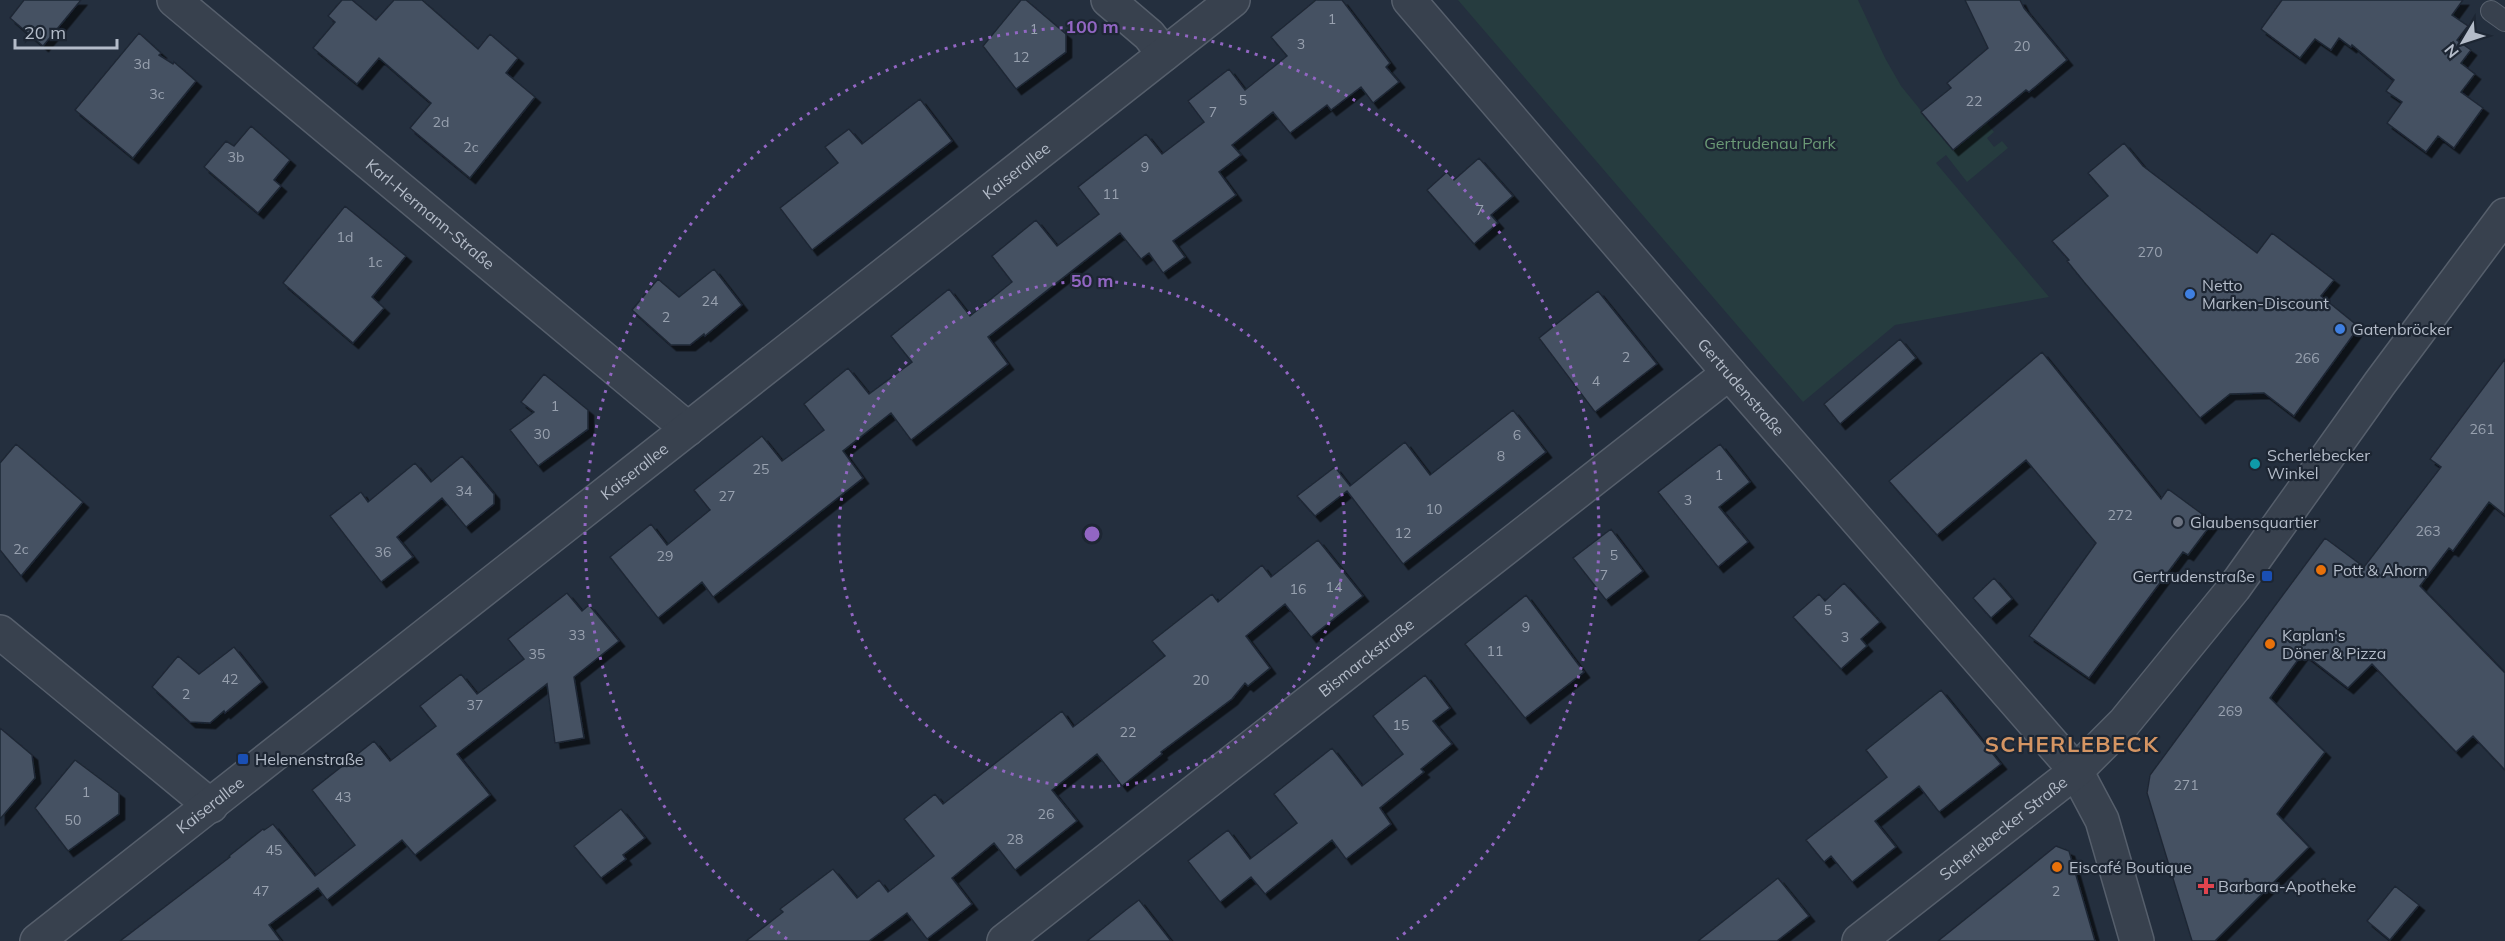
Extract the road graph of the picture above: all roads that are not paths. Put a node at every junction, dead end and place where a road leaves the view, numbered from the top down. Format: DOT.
graph roads {
  1 [pos="174,0"];
  2 [pos="1108,0"];
  3 [pos="1233,0"];
  4 [pos="1409,0"];
  5 [pos="1164,54"];
  6 [pos="2505,215"];
  7 [pos="1729,373"];
  8 [pos="688,429"];
  9 [pos="0,632"];
  10 [pos="2076,771"];
  11 [pos="211,806"];
  12 [pos="37,941"];
  13 [pos="1004,941"];
  14 [pos="1860,941"];
  15 [pos="2137,941"];
  1 -- 8 [label="street, Karl-Hermann-Straße"];
  2 -- 5 [label="street"];
  3 -- 5 [label="street, Kaiserallee"];
  4 -- 7 [label="street, Gertrudenstraße"];
  5 -- 8 [label="street, Kaiserallee"];
  6 -- 10 [label="street, Scherlebecker Straße"];
  7 -- 10 [label="street, Gertrudenstraße"];
  7 -- 13 [label="street, Bismarckstraße"];
  8 -- 11 [label="street, Kaiserallee"];
  9 -- 11 [label="street"];
  10 -- 14 [label="street, Scherlebecker Straße"];
  10 -- 15 [label="street, Gertrudenstraße"];
  11 -- 12 [label="street, Kaiserallee"];
}
